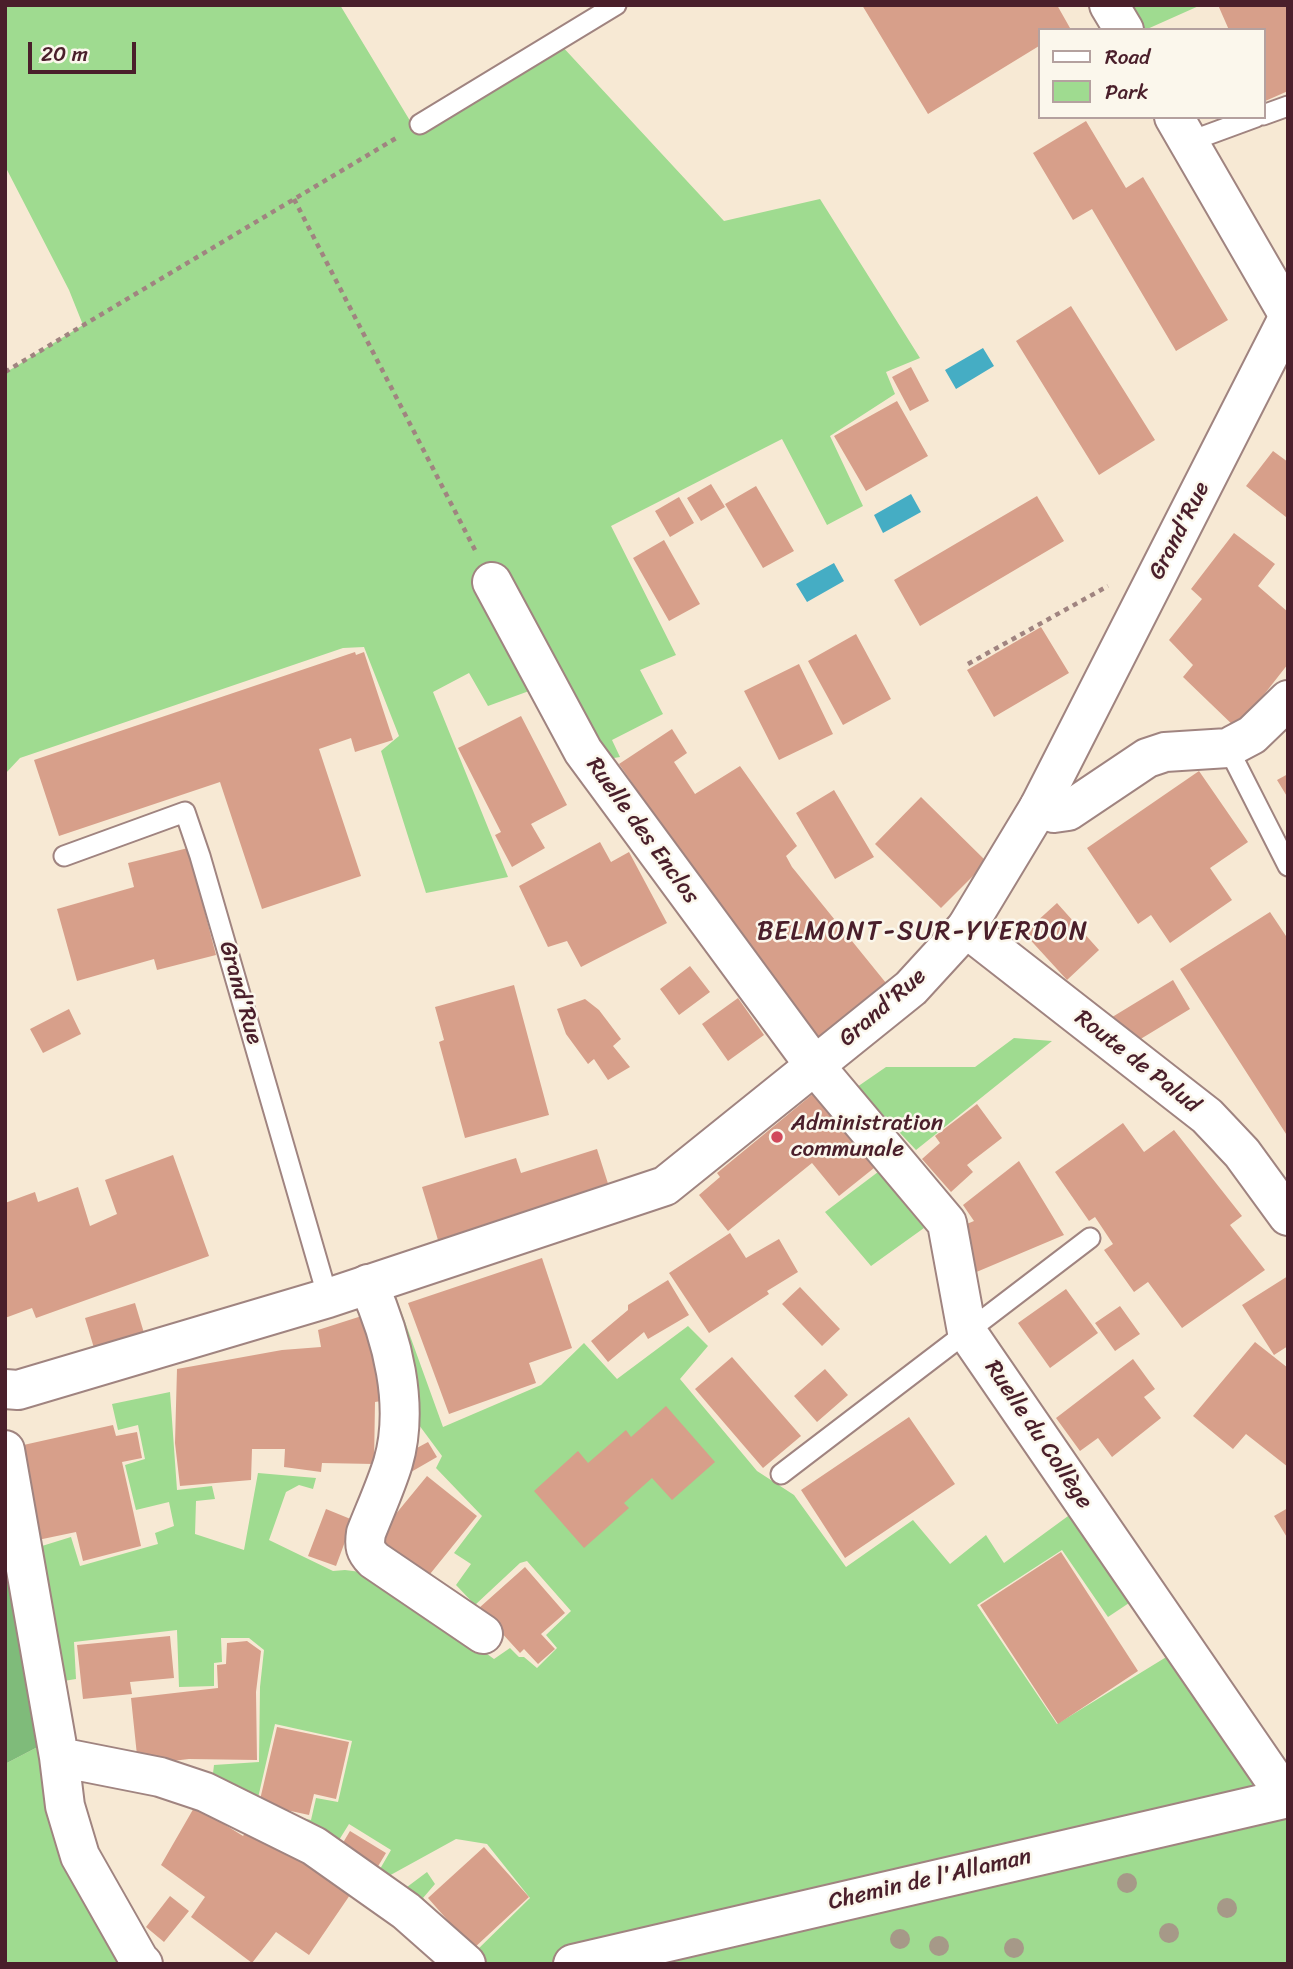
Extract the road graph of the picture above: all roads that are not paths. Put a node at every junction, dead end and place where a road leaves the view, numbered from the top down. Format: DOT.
graph roads {
  1 [pos="616,5"];
  2 [pos="1109,5"];
  3 [pos="1123,28"];
  4 [pos="1288,106"];
  5 [pos="1265,114"];
  6 [pos="1244,119"];
  7 [pos="420,124"];
  8 [pos="1181,130"];
  9 [pos="1288,316"];
  10 [pos="492,582"];
  11 [pos="1288,700"];
  12 [pos="1228,748"];
  13 [pos="1039,807"];
  14 [pos="64,856"];
  15 [pos="1288,866"];
  16 [pos="967,928"];
  17 [pos="815,1066"];
  18 [pos="1288,1216"];
  19 [pos="1090,1238"];
  20 [pos="368,1284"];
  21 [pos="328,1298"];
  22 [pos="967,1332"];
  23 [pos="5,1390"];
  24 [pos="5,1450"];
  25 [pos="781,1475"];
  26 [pos="483,1634"];
  27 [pos="59,1756"];
  28 [pos="1287,1798"];
  29 [pos="143,1964"];
  30 [pos="466,1964"];
  31 [pos="573,1964"];
  1 -- 7 [label="lane"];
  2 -- 3 [label="street"];
  4 -- 5 [label="lane"];
  6 -- 8 [label="lane"];
  8 -- 9 [label="street"];
  9 -- 13 [label="street, Grand'Rue"];
  10 -- 17 [label="street, Ruelle des Enclos"];
  11 -- 12 [label="street"];
  12 -- 13 [label="street"];
  12 -- 15 [label="lane"];
  13 -- 16 [label="street, Grand'Rue"];
  14 -- 21 [label="lane, Grand'Rue"];
  16 -- 17 [label="street, Grand'Rue"];
  16 -- 18 [label="street, Route de Palud"];
  17 -- 20 [label="street, Grand'Rue"];
  17 -- 22 [label="street, Ruelle du Collège"];
  19 -- 22 [label="lane"];
  20 -- 21 [label="street, Grand'Rue"];
  20 -- 26 [label="street"];
  21 -- 23 [label="street, Grand'Rue"];
  22 -- 25 [label="lane"];
  22 -- 28 [label="street, Ruelle du Collège"];
  24 -- 27 [label="street"];
  27 -- 29 [label="street"];
  27 -- 30 [label="street"];
  28 -- 31 [label="street, Chemin de l'Allaman"];
}
